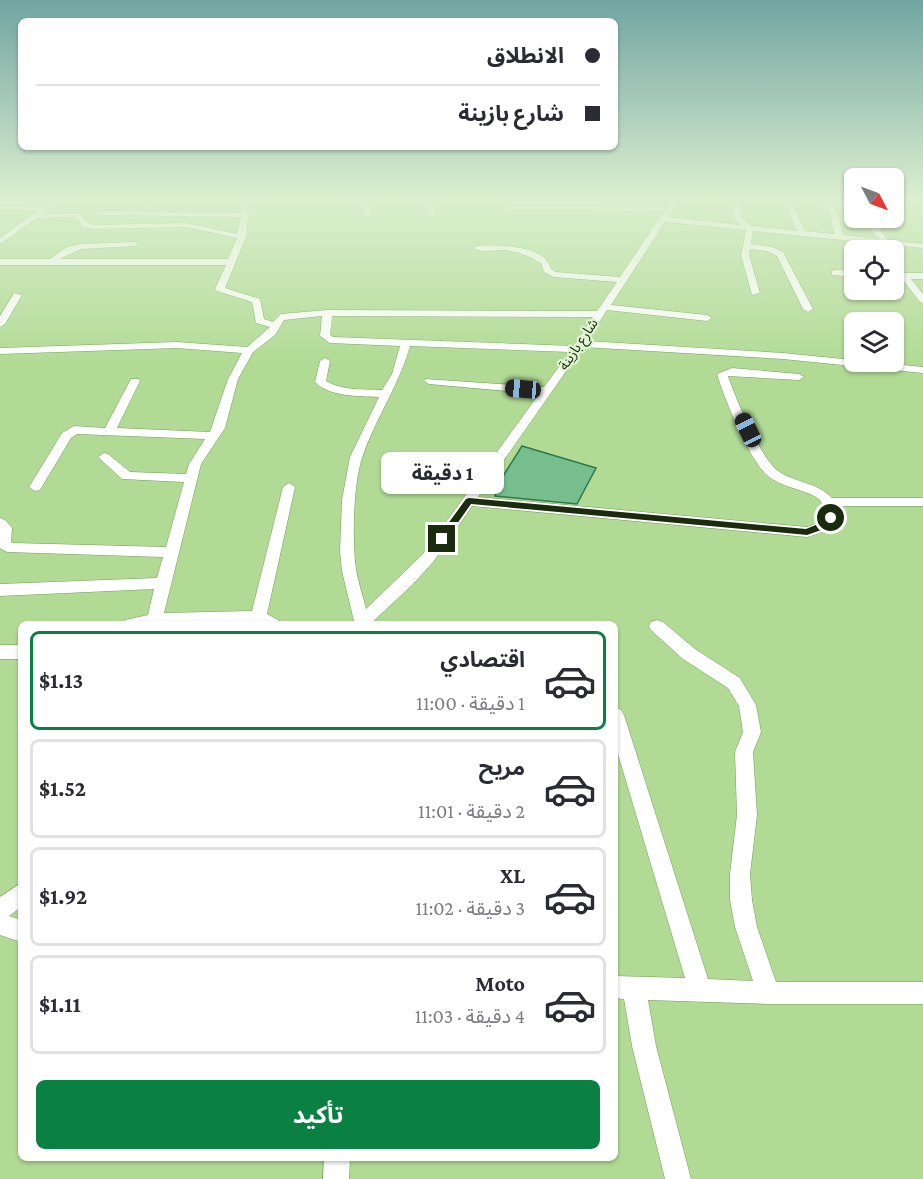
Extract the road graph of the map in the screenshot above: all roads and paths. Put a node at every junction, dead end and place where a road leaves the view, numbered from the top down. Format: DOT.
graph roads {
  1 [pos="61,253"];
  2 [pos="236,253"];
  3 [pos="528,253"];
  4 [pos="640,253"];
  5 [pos="746,253"];
  6 [pos="776,253"];
  7 [pos="52,261"];
  8 [pos="0,262"];
  9 [pos="232,262"];
  10 [pos="835,273"];
  11 [pos="844,273"];
  12 [pos="904,276"];
  13 [pos="923,276"];
  14 [pos="622,280"];
  15 [pos="755,293"];
  16 [pos="17,295"];
  17 [pos="923,300"];
  18 [pos="808,309"];
  19 [pos="601,310"];
  20 [pos="327,313"];
  21 [pos="707,318"];
  22 [pos="0,324"];
  23 [pos="274,325"];
  24 [pos="406,343"];
  25 [pos="578,346"];
  26 [pos="249,350"];
  27 [pos="0,351"];
  28 [pos="326,361"];
  29 [pos="923,370"];
  30 [pos="799,377"];
  31 [pos="135,381"];
  32 [pos="429,381"];
  33 [pos="546,391"];
  34 [pos="387,394"];
  35 [pos="110,430"];
  36 [pos="214,436"];
  37 [pos="104,457"];
  38 [pos="190,478"];
  39 [pos="289,487"];
  40 [pos="35,488"];
  41 [pos="469,501"];
  42 [pos="829,502"];
  43 [pos="923,502"];
  44 [pos="0,523"];
  45 [pos="171,552"];
  46 [pos="163,583"];
  47 [pos="0,590"];
  48 [pos="155,619"];
  49 [pos="145,621"];
  50 [pos="265,621"];
  51 [pos="361,621"];
  52 [pos="363,621"];
  53 [pos="657,626"];
  54 [pos="0,652"];
  55 [pos="18,652"];
  56 [pos="618,725"];
  57 [pos="18,896"];
  58 [pos="0,910"];
  59 [pos="0,924"];
  60 [pos="18,930"];
  61 [pos="624,987"];
  62 [pos="700,990"];
  63 [pos="768,993"];
  64 [pos="923,993"];
  65 [pos="337,1161"];
  66 [pos="336,1179"];
  67 [pos="678,1179"];
  1 -- 7 [label="street"];
  2 -- 9 [label="street"];
  3 -- 14 [label="street"];
  4 -- 14 [label="street, شارع بازينة"];
  5 -- 15 [label="street"];
  6 -- 18 [label="street"];
  7 -- 8 [label="street"];
  7 -- 9 [label="street"];
  9 -- 23 [label="street"];
  10 -- 11 [label="street"];
  12 -- 13 [label="street"];
  12 -- 17 [label="street"];
  14 -- 19 [label="street, شارع بازينة"];
  16 -- 22 [label="street"];
  19 -- 20 [label="street"];
  19 -- 21 [label="street"];
  19 -- 25 [label="street, شارع بازينة"];
  20 -- 23 [label="street"];
  20 -- 24 [label="street"];
  23 -- 26 [label="street"];
  24 -- 25 [label="street"];
  24 -- 34 [label="street"];
  25 -- 29 [label="street"];
  25 -- 33 [label="street, شارع بازينة"];
  26 -- 27 [label="street"];
  26 -- 36 [label="street"];
  28 -- 34 [label="street"];
  30 -- 42 [label="street"];
  31 -- 35 [label="street"];
  32 -- 33 [label="street"];
  33 -- 41 [label="street, شارع بازينة"];
  34 -- 51 [label="street"];
  35 -- 36 [label="street"];
  35 -- 40 [label="street"];
  36 -- 38 [label="street"];
  37 -- 38 [label="street"];
  38 -- 45 [label="street"];
  39 -- 50 [label="street"];
  41 -- 42 [label="street"];
  41 -- 52 [label="street, شارع بازينة"];
  42 -- 43 [label="street"];
  44 -- 45 [label="street"];
  45 -- 46 [label="street"];
  46 -- 47 [label="street"];
  46 -- 48 [label="street"];
  48 -- 49 [label="street"];
  48 -- 50 [label="street"];
  53 -- 63 [label="street"];
  54 -- 55 [label="street"];
  56 -- 62 [label="street"];
  57 -- 58 [label="street"];
  59 -- 60 [label="street"];
  61 -- 62 [label="street"];
  61 -- 67 [label="street"];
  62 -- 63 [label="street"];
  63 -- 64 [label="street"];
  65 -- 66 [label="street"];
}
